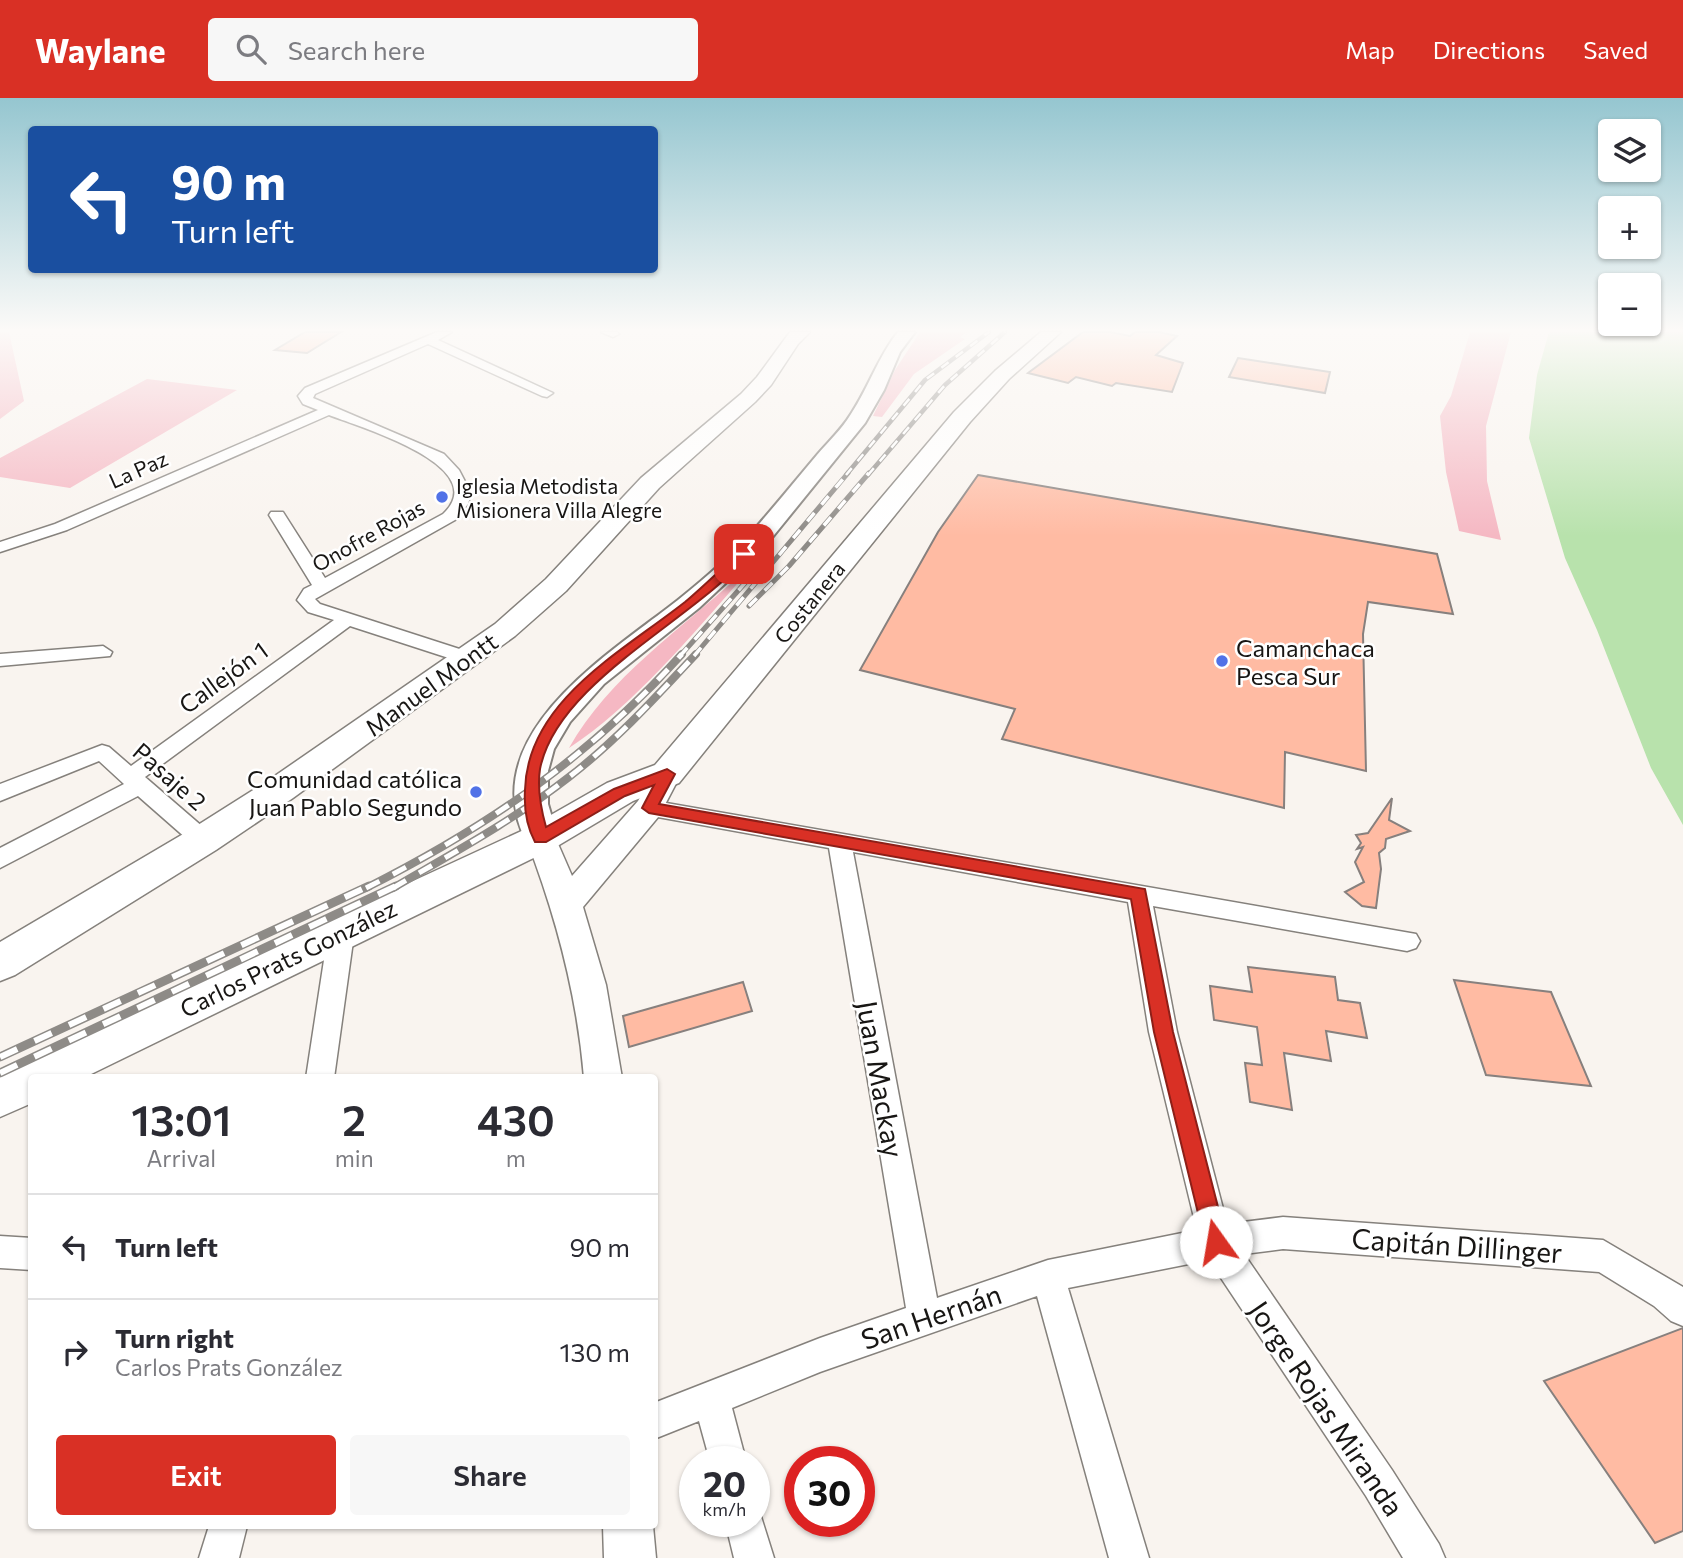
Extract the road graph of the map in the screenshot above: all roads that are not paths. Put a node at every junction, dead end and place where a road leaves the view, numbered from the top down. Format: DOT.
graph roads {
  1 [pos="307,400"];
  2 [pos="746,400"];
  3 [pos="868,400"];
  4 [pos="978,400"];
  5 [pos="331,410"];
  6 [pos="277,515"];
  7 [pos="0,547"];
  8 [pos="322,586"];
  9 [pos="347,619"];
  10 [pos="103,652"];
  11 [pos="468,658"];
  12 [pos="0,660"];
  13 [pos="667,774"];
  14 [pos="136,781"];
  15 [pos="0,793"];
  16 [pos="649,808"];
  17 [pos="541,838"];
  18 [pos="203,840"];
  19 [pos="839,841"];
  20 [pos="0,859"];
  21 [pos="1139,894"];
  22 [pos="568,902"];
  23 [pos="341,934"];
  24 [pos="1407,941"];
  25 [pos="0,963"];
  26 [pos="45,1074"];
  27 [pos="321,1074"];
  28 [pos="602,1074"];
  29 [pos="28,1082"];
  30 [pos="0,1095"];
  31 [pos="1216,1242"];
  32 [pos="0,1252"];
  33 [pos="28,1254"];
  34 [pos="1048,1276"];
  35 [pos="1683,1309"];
  36 [pos="924,1317"];
  37 [pos="711,1398"];
  38 [pos="658,1419"];
  39 [pos="724,1446"];
  40 [pos="227,1529"];
  41 [pos="628,1529"];
  42 [pos="748,1537"];
  43 [pos="219,1558"];
  44 [pos="630,1558"];
  45 [pos="754,1558"];
  46 [pos="1129,1558"];
  47 [pos="1425,1558"];
  1 -- 5 [label="street, Onofre Rojas"];
  2 -- 11 [label="main road, Manuel Montt"];
  3 -- 17 [label="main road"];
  4 -- 13 [label="main road, Costanera"];
  5 -- 7 [label="street, La Paz"];
  5 -- 8 [label="street, Onofre Rojas"];
  6 -- 8 [label="street"];
  8 -- 9 [label="street, Onofre Rojas"];
  9 -- 11 [label="street, Onofre Rojas"];
  9 -- 14 [label="street, Callejón 1"];
  10 -- 12 [label="street"];
  11 -- 18 [label="main road, Manuel Montt"];
  13 -- 16 [label="street"];
  13 -- 17 [label="main road, Costanera"];
  14 -- 15 [label="street, Pasaje 2"];
  14 -- 18 [label="street, Pasaje 2"];
  14 -- 20 [label="street, Callejón 1"];
  16 -- 19 [label="street"];
  16 -- 22 [label="street"];
  17 -- 22 [label="street"];
  17 -- 23 [label="main road, Carlos Prats González"];
  18 -- 25 [label="main road, Manuel Montt"];
  19 -- 21 [label="street"];
  19 -- 36 [label="street, Juan Mackay"];
  21 -- 24 [label="street"];
  21 -- 31 [label="street, Jorge Rojas Miranda"];
  22 -- 28 [label="street"];
  23 -- 26 [label="main road, Carlos Prats González"];
  23 -- 27 [label="street"];
  29 -- 30 [label="main road, Carlos Prats González"];
  31 -- 34 [label="street, San Hernán"];
  31 -- 35 [label="street, Capitán Dillinger"];
  31 -- 47 [label="street, Jorge Rojas Miranda"];
  32 -- 33 [label="street"];
  34 -- 36 [label="street, San Hernán"];
  34 -- 46 [label="street"];
  36 -- 37 [label="street, San Hernán"];
  37 -- 38 [label="street, San Hernán"];
  37 -- 39 [label="street"];
  40 -- 43 [label="street"];
  41 -- 44 [label="street"];
  42 -- 45 [label="street"];
}
